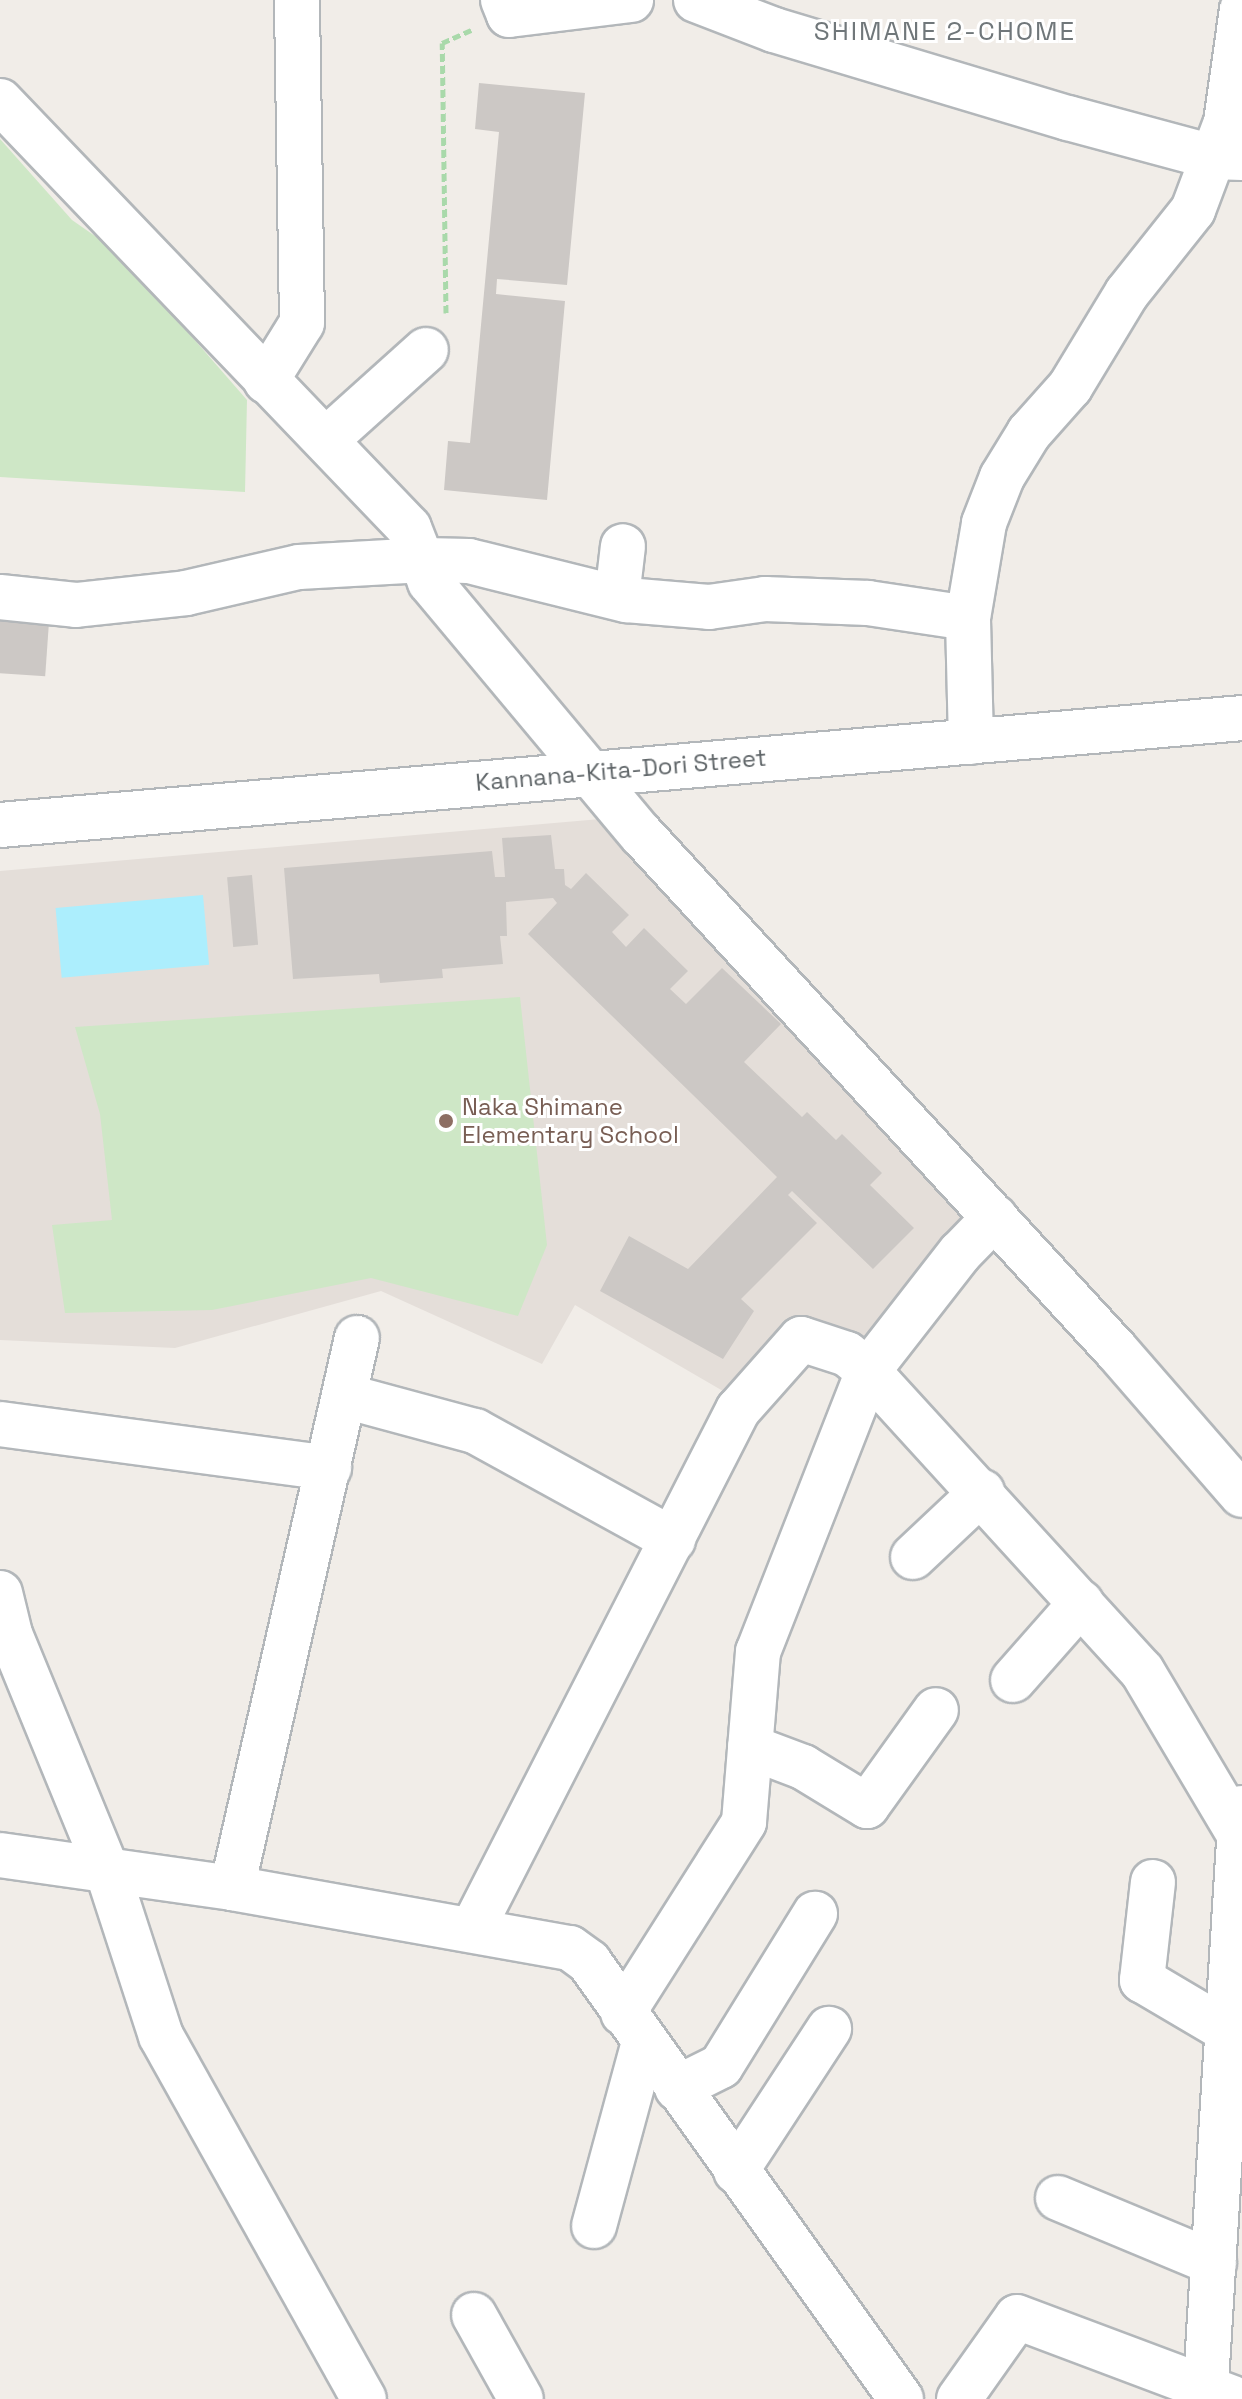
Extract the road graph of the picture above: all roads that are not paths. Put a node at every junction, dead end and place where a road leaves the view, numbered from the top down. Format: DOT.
graph roads {
  1 [pos="297,0"];
  2 [pos="631,0"];
  3 [pos="696,0"];
  4 [pos="506,7"];
  5 [pos="1242,9"];
  6 [pos="778,15"];
  7 [pos="0,101"];
  8 [pos="1227,158"];
  9 [pos="426,350"];
  10 [pos="266,381"];
  11 [pos="327,439"];
  12 [pos="623,546"];
  13 [pos="424,560"];
  14 [pos="0,597"];
  15 [pos="617,597"];
  16 [pos="968,618"];
  17 [pos="1242,718"];
  18 [pos="971,742"];
  19 [pos="590,772"];
  20 [pos="0,825"];
  21 [pos="995,1217"];
  22 [pos="357,1338"];
  23 [pos="868,1371"];
  24 [pos="345,1396"];
  25 [pos="0,1424"];
  26 [pos="329,1468"];
  27 [pos="982,1492"];
  28 [pos="1242,1495"];
  29 [pos="673,1540"];
  30 [pos="913,1557"];
  31 [pos="0,1593"];
  32 [pos="1081,1603"];
  33 [pos="1013,1680"];
  34 [pos="936,1710"];
  35 [pos="750,1747"];
  36 [pos="1242,1790"];
  37 [pos="1240,1836"];
  38 [pos="0,1855"];
  39 [pos="108,1873"];
  40 [pos="1153,1882"];
  41 [pos="232,1888"];
  42 [pos="1240,1892"];
  43 [pos="815,1914"];
  44 [pos="473,1928"];
  45 [pos="634,2028"];
  46 [pos="829,2029"];
  47 [pos="1230,2032"];
  48 [pos="677,2088"];
  49 [pos="1233,2134"];
  50 [pos="736,2171"];
  51 [pos="1058,2198"];
  52 [pos="594,2226"];
  53 [pos="1214,2263"];
  54 [pos="474,2315"];
  55 [pos="524,2392"];
  56 [pos="1215,2396"];
  57 [pos="364,2399"];
  58 [pos="901,2399"];
  59 [pos="959,2399"];
  1 -- 10 [label="street"];
  2 -- 4 [label="street"];
  3 -- 6 [label="street"];
  5 -- 8 [label="street"];
  6 -- 8 [label="street"];
  7 -- 10 [label="street"];
  8 -- 16 [label="street"];
  9 -- 11 [label="street"];
  10 -- 11 [label="street"];
  11 -- 13 [label="street"];
  12 -- 15 [label="street"];
  13 -- 14 [label="street"];
  13 -- 15 [label="street"];
  13 -- 19 [label="street"];
  15 -- 16 [label="street"];
  16 -- 18 [label="street"];
  17 -- 18 [label="street, Kannana-Kita-Dori Street"];
  18 -- 19 [label="street, Kannana-Kita-Dori Street"];
  19 -- 20 [label="street, Kannana-Kita-Dori Street"];
  19 -- 21 [label="street"];
  21 -- 23 [label="street"];
  21 -- 28 [label="street"];
  22 -- 24 [label="street"];
  23 -- 27 [label="street"];
  23 -- 29 [label="street"];
  23 -- 35 [label="street"];
  24 -- 26 [label="street"];
  24 -- 29 [label="street"];
  25 -- 26 [label="street"];
  26 -- 41 [label="street"];
  27 -- 30 [label="street"];
  27 -- 32 [label="street"];
  29 -- 44 [label="street"];
  31 -- 39 [label="street"];
  32 -- 33 [label="street"];
  32 -- 37 [label="street"];
  34 -- 35 [label="street"];
  35 -- 45 [label="street"];
  36 -- 37 [label="street"];
  37 -- 42 [label="street"];
  38 -- 39 [label="street"];
  39 -- 41 [label="street"];
  39 -- 57 [label="street"];
  40 -- 47 [label="street"];
  41 -- 44 [label="street"];
  42 -- 47 [label="street"];
  43 -- 48 [label="street"];
  44 -- 45 [label="street"];
  45 -- 48 [label="street"];
  45 -- 52 [label="street"];
  46 -- 50 [label="street"];
  47 -- 49 [label="street"];
  48 -- 50 [label="street"];
  49 -- 53 [label="street"];
  50 -- 58 [label="street"];
  51 -- 53 [label="street"];
  53 -- 56 [label="street"];
  54 -- 55 [label="street"];
  56 -- 59 [label="street"];
}
